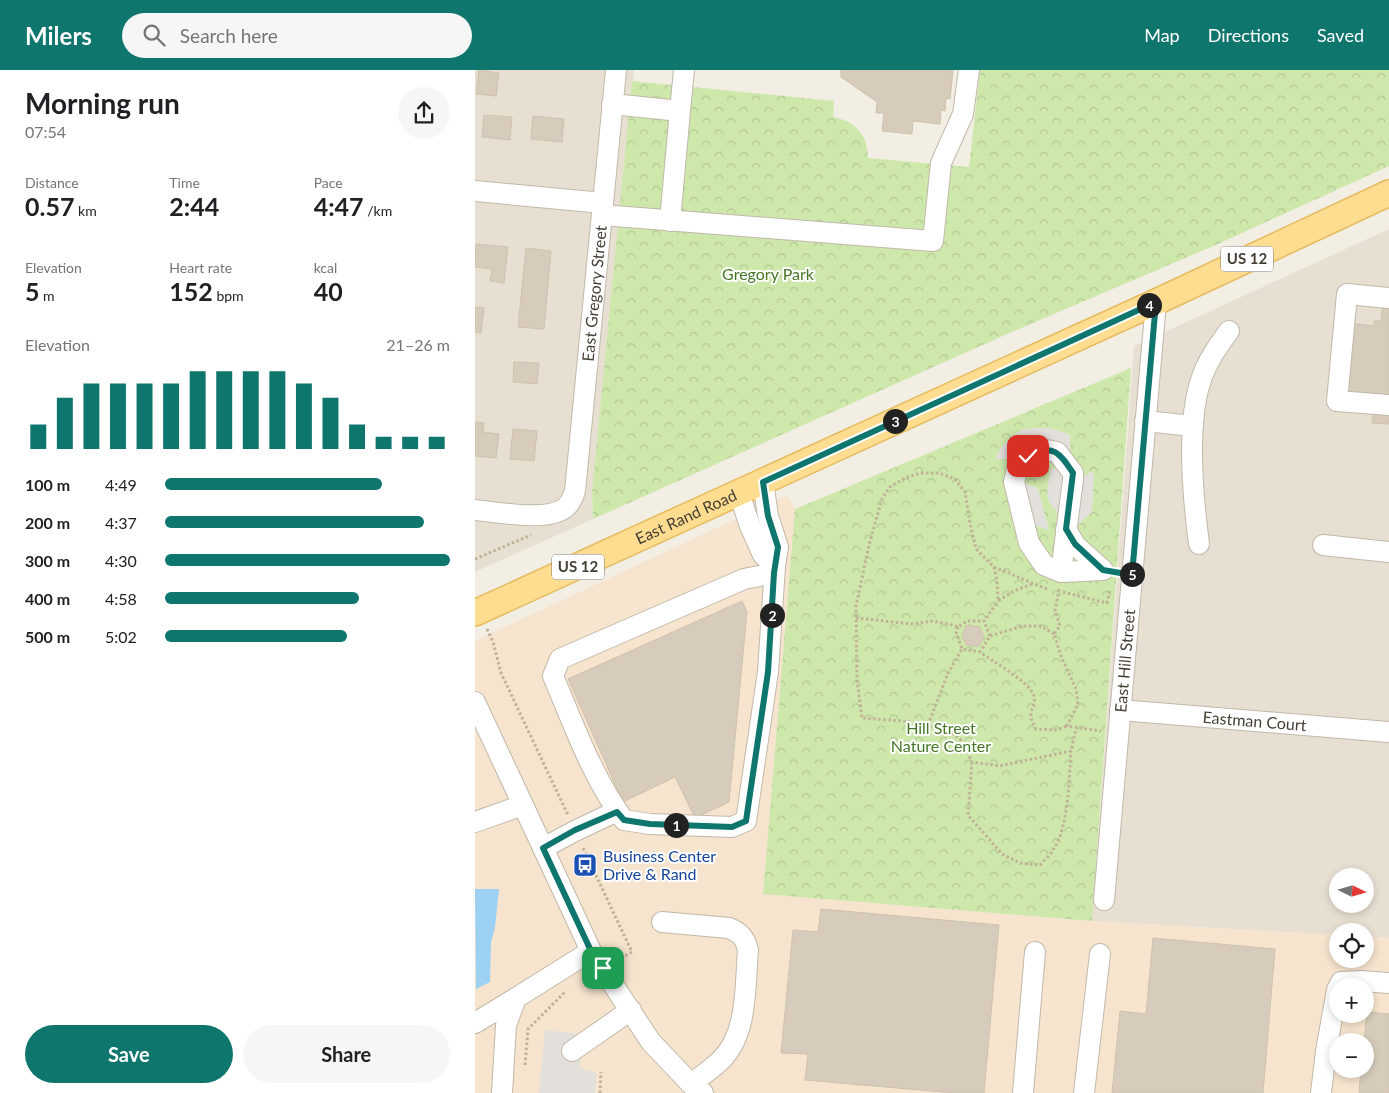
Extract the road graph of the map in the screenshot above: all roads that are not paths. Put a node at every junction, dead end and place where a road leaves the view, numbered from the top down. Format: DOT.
graph roads {
  1 [pos="616,70"];
  2 [pos="684,70"];
  3 [pos="969,70"];
  4 [pos="612,104"];
  5 [pos="680,111"];
  6 [pos="475,191"];
  7 [pos="1389,193"];
  8 [pos="603,209"];
  9 [pos="670,221"];
  10 [pos="1389,298"];
  11 [pos="1156,302"];
  12 [pos="1229,331"];
  13 [pos="1389,405"];
  14 [pos="1145,421"];
  15 [pos="1193,426"];
  16 [pos="763,482"];
  17 [pos="739,493"];
  18 [pos="475,510"];
  19 [pos="1066,529"];
  20 [pos="1199,544"];
  21 [pos="1323,546"];
  22 [pos="1389,552"];
  23 [pos="775,569"];
  24 [pos="1116,572"];
  25 [pos="1060,582"];
  26 [pos="475,613"];
  27 [pos="1120,710"];
  28 [pos="478,714"];
  29 [pos="1389,732"];
  30 [pos="523,805"];
  31 [pos="617,812"];
  32 [pos="475,822"];
  33 [pos="543,848"];
  34 [pos="1104,900"];
  35 [pos="662,922"];
  36 [pos="591,951"];
  37 [pos="1035,952"];
  38 [pos="1100,954"];
  39 [pos="1374,982"];
  40 [pos="1389,983"];
  41 [pos="516,998"];
  42 [pos="631,1010"];
  43 [pos="475,1023"];
  44 [pos="1331,1023"];
  45 [pos="572,1050"];
  46 [pos="697,1088"];
  47 [pos="502,1093"];
  48 [pos="1023,1093"];
  49 [pos="1084,1093"];
  50 [pos="1321,1093"];
  1 -- 4 [label="street, East Gregory Street"];
  2 -- 5 [label="street"];
  3 -- 9 [label="street"];
  4 -- 5 [label="street"];
  4 -- 8 [label="street, East Gregory Street"];
  5 -- 9 [label="street"];
  6 -- 8 [label="street"];
  7 -- 11 [label="main road, East Rand Road / US 12"];
  8 -- 9 [label="street"];
  8 -- 18 [label="street, East Gregory Street"];
  10 -- 13 [label="street"];
  11 -- 14 [label="street, East Hill Street"];
  11 -- 16 [label="main road, East Rand Road / US 12"];
  12 -- 15 [label="street"];
  14 -- 15 [label="street"];
  14 -- 24 [label="street, East Hill Street"];
  15 -- 20 [label="street"];
  16 -- 17 [label="main road, East Rand Road / US 12"];
  16 -- 23 [label="street"];
  17 -- 23 [label="street"];
  17 -- 26 [label="main road, East Rand Road / US 12"];
  19 -- 24 [label="street"];
  19 -- 25 [label="street"];
  19 -- 25 [label="street"];
  21 -- 22 [label="street"];
  23 -- 31 [label="street"];
  23 -- 31 [label="street"];
  24 -- 25 [label="street"];
  24 -- 27 [label="street, East Hill Street"];
  27 -- 29 [label="street, Eastman Court"];
  27 -- 34 [label="street, East Hill Street"];
  28 -- 30 [label="street"];
  30 -- 32 [label="street"];
  30 -- 33 [label="street"];
  31 -- 33 [label="street"];
  33 -- 36 [label="street"];
  35 -- 46 [label="street"];
  36 -- 41 [label="street"];
  36 -- 42 [label="street"];
  37 -- 48 [label="street"];
  38 -- 49 [label="street"];
  39 -- 40 [label="street"];
  41 -- 43 [label="street"];
  41 -- 47 [label="street"];
  42 -- 45 [label="street"];
  42 -- 46 [label="street"];
  44 -- 50 [label="street"];
}
